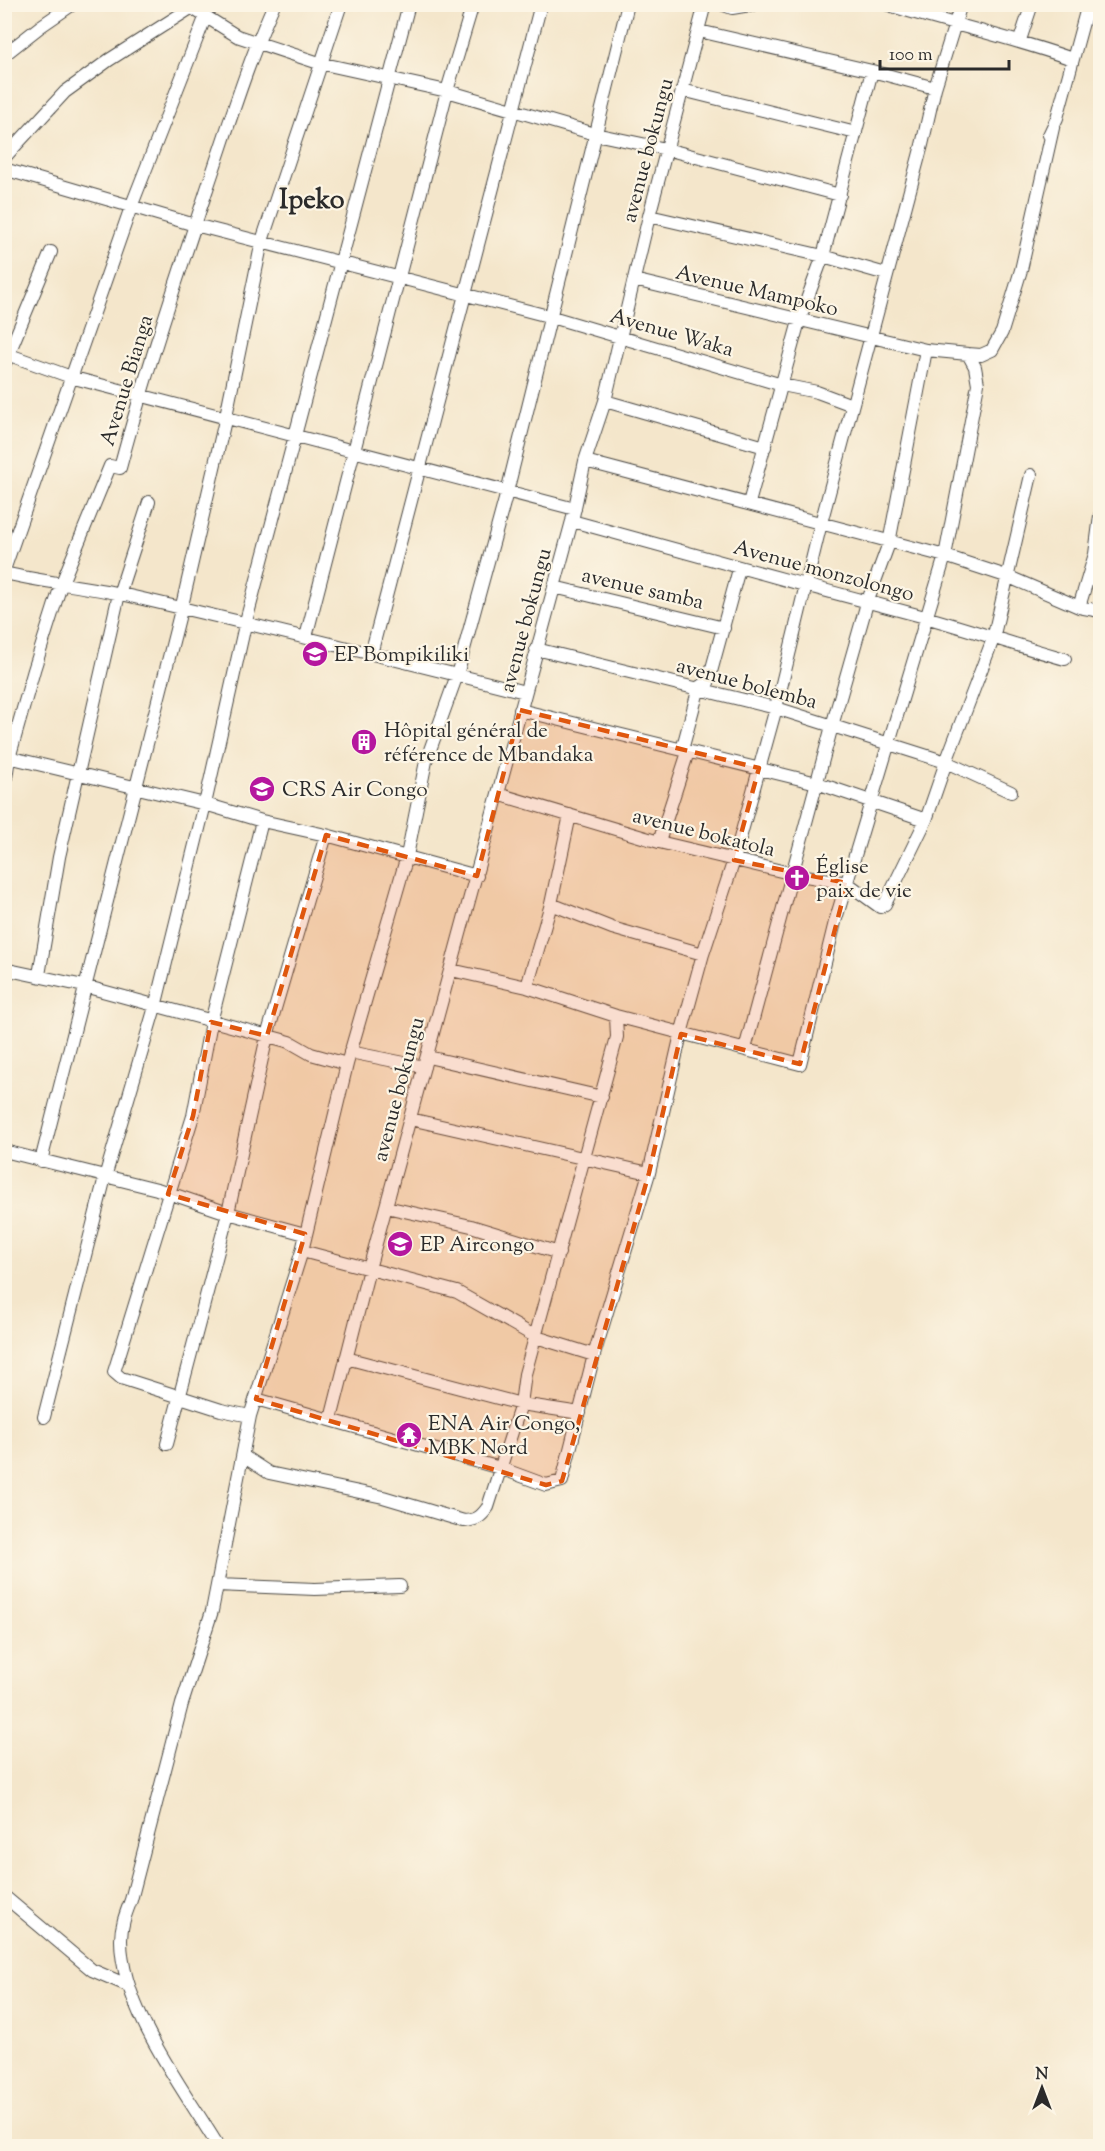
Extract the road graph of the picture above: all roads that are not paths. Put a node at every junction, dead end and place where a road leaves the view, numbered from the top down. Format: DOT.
graph roads {
  1 [pos="73,4"];
  2 [pos="274,4"];
  3 [pos="340,4"];
  4 [pos="409,4"];
  5 [pos="473,4"];
  6 [pos="541,4"];
  7 [pos="628,4"];
  8 [pos="705,4"];
  9 [pos="721,4"];
  10 [pos="756,4"];
  11 [pos="886,4"];
  12 [pos="961,4"];
  13 [pos="1032,4"];
  14 [pos="1088,4"];
  15 [pos="195,6"];
  16 [pos="206,18"];
  17 [pos="954,26"];
  18 [pos="699,31"];
  19 [pos="1020,40"];
  20 [pos="257,43"];
  21 [pos="4,55"];
  22 [pos="1072,59"];
  23 [pos="319,63"];
  24 [pos="872,71"];
  25 [pos="388,77"];
  26 [pos="935,88"];
  27 [pos="682,90"];
  28 [pos="447,91"];
  29 [pos="514,110"];
  30 [pos="1053,128"];
  31 [pos="856,133"];
  32 [pos="595,134"];
  33 [pos="1047,140"];
  34 [pos="666,149"];
  35 [pos="4,158"];
  36 [pos="4,169"];
  37 [pos="840,195"];
  38 [pos="131,207"];
  39 [pos="649,216"];
  40 [pos="195,225"];
  41 [pos="262,241"];
  42 [pos="51,252"];
  43 [pos="824,256"];
  44 [pos="338,263"];
  45 [pos="886,274"];
  46 [pos="400,279"];
  47 [pos="634,280"];
  48 [pos="467,295"];
  49 [pos="552,317"];
  50 [pos="799,321"];
  51 [pos="872,336"];
  52 [pos="621,338"];
  53 [pos="926,350"];
  54 [pos="968,354"];
  55 [pos="5,358"];
  56 [pos="74,378"];
  57 [pos="782,385"];
  58 [pos="140,394"];
  59 [pos="605,401"];
  60 [pos="852,405"];
  61 [pos="226,416"];
  62 [pos="295,436"];
  63 [pos="765,447"];
  64 [pos="356,450"];
  65 [pos="585,461"];
  66 [pos="420,470"];
  67 [pos="1031,475"];
  68 [pos="507,492"];
  69 [pos="148,502"];
  70 [pos="749,504"];
  71 [pos="574,515"];
  72 [pos="1101,516"];
  73 [pos="821,523"];
  74 [pos="889,543"];
  75 [pos="945,556"];
  76 [pos="739,569"];
  77 [pos="4,572"];
  78 [pos="1009,577"];
  79 [pos="61,585"];
  80 [pos="807,585"];
  81 [pos="554,587"];
  82 [pos="119,594"];
  83 [pos="867,603"];
  84 [pos="1079,607"];
  85 [pos="181,610"];
  86 [pos="1101,611"];
  87 [pos="927,618"];
  88 [pos="244,625"];
  89 [pos="724,628"];
  90 [pos="306,637"];
  91 [pos="993,639"];
  92 [pos="536,649"];
  93 [pos="371,654"];
  94 [pos="1065,659"];
  95 [pos="457,675"];
  96 [pos="699,687"];
  97 [pos="525,692"];
  98 [pos="776,708"];
  99 [pos="520,710"];
  100 [pos="832,726"];
  101 [pos="888,743"];
  102 [pos="685,751"];
  103 [pos="7,757"];
  104 [pos="946,762"];
  105 [pos="759,768"];
  106 [pos="80,774"];
  107 [pos="818,783"];
  108 [pos="137,789"];
  109 [pos="4,791"];
  110 [pos="1011,792"];
  111 [pos="498,794"];
  112 [pos="871,800"];
  113 [pos="205,804"];
  114 [pos="570,815"];
  115 [pos="926,820"];
  116 [pos="262,821"];
  117 [pos="326,835"];
  118 [pos="659,842"];
  119 [pos="407,856"];
  120 [pos="734,860"];
  121 [pos="794,874"];
  122 [pos="477,876"];
  123 [pos="847,884"];
  124 [pos="551,904"];
  125 [pos="703,954"];
  126 [pos="4,969"];
  127 [pos="451,970"];
  128 [pos="39,975"];
  129 [pos="84,986"];
  130 [pos="527,987"];
  131 [pos="155,1006"];
  132 [pos="616,1016"];
  133 [pos="211,1022"];
  134 [pos="681,1034"];
  135 [pos="267,1036"];
  136 [pos="746,1049"];
  137 [pos="349,1058"];
  138 [pos="426,1062"];
  139 [pos="602,1097"];
  140 [pos="410,1119"];
  141 [pos="4,1152"];
  142 [pos="584,1159"];
  143 [pos="40,1161"];
  144 [pos="649,1173"];
  145 [pos="105,1178"];
  146 [pos="168,1194"];
  147 [pos="386,1207"];
  148 [pos="228,1213"];
  149 [pos="305,1234"];
  150 [pos="302,1251"];
  151 [pos="559,1253"];
  152 [pos="369,1269"];
  153 [pos="536,1337"];
  154 [pos="594,1355"];
  155 [pos="346,1358"];
  156 [pos="178,1396"];
  157 [pos="256,1399"];
  158 [pos="521,1404"];
  159 [pos="580,1413"];
  160 [pos="250,1416"];
  161 [pos="44,1417"];
  162 [pos="331,1419"];
  163 [pos="167,1444"];
  164 [pos="243,1456"];
  165 [pos="500,1468"];
  166 [pos="217,1585"];
  167 [pos="400,1586"];
  168 [pos="4,1896"];
  169 [pos="127,1985"];
  170 [pos="218,2146"];
  1 -- 21 [label="street"];
  2 -- 20 [label="street, Avenue Bianga"];
  3 -- 23 [label="street"];
  4 -- 25 [label="street"];
  5 -- 28 [label="street"];
  6 -- 29 [label="street"];
  7 -- 32 [label="street"];
  8 -- 18 [label="street, avenue bokungu"];
  9 -- 10 [label="street"];
  11 -- 17 [label="street"];
  12 -- 17 [label="street"];
  13 -- 19 [label="street"];
  14 -- 22 [label="street"];
  15 -- 16 [label="street"];
  15 -- 35 [label="street"];
  16 -- 20 [label="street"];
  16 -- 38 [label="street"];
  17 -- 19 [label="street"];
  17 -- 26 [label="street"];
  18 -- 24 [label="street"];
  18 -- 27 [label="street, avenue bokungu"];
  19 -- 22 [label="street"];
  20 -- 23 [label="street"];
  20 -- 40 [label="street, Avenue Bianga"];
  22 -- 30 [label="street"];
  23 -- 25 [label="street"];
  23 -- 41 [label="street"];
  24 -- 26 [label="street"];
  24 -- 31 [label="street"];
  25 -- 28 [label="street"];
  25 -- 44 [label="street"];
  26 -- 45 [label="street"];
  27 -- 31 [label="street"];
  27 -- 34 [label="street, avenue bokungu"];
  28 -- 29 [label="street"];
  28 -- 46 [label="street"];
  29 -- 32 [label="street"];
  29 -- 48 [label="street"];
  30 -- 33 [label="street"];
  30 -- 54 [label="street"];
  31 -- 37 [label="street"];
  32 -- 34 [label="street"];
  32 -- 49 [label="street"];
  34 -- 37 [label="street"];
  34 -- 39 [label="street, avenue bokungu"];
  36 -- 38 [label="street, Avenue Waka"];
  37 -- 43 [label="street"];
  38 -- 40 [label="street, Avenue Waka"];
  38 -- 56 [label="street"];
  39 -- 43 [label="street"];
  39 -- 47 [label="street, avenue bokungu"];
  40 -- 41 [label="street, Avenue Waka"];
  40 -- 58 [label="street, Avenue Bianga"];
  41 -- 44 [label="street, Avenue Waka"];
  41 -- 61 [label="street"];
  42 -- 55 [label="street"];
  43 -- 45 [label="street"];
  43 -- 50 [label="street"];
  44 -- 46 [label="street, Avenue Waka"];
  44 -- 62 [label="street"];
  45 -- 51 [label="street"];
  46 -- 48 [label="street, Avenue Waka"];
  46 -- 64 [label="street"];
  47 -- 50 [label="street, Avenue Mampoko"];
  47 -- 52 [label="street, avenue bokungu"];
  48 -- 49 [label="street, Avenue Waka"];
  48 -- 66 [label="street"];
  49 -- 52 [label="street, Avenue Waka"];
  49 -- 68 [label="street"];
  50 -- 51 [label="street, Avenue Mampoko"];
  50 -- 57 [label="street"];
  51 -- 53 [label="street, Avenue Mampoko"];
  51 -- 60 [label="street"];
  52 -- 57 [label="street, Avenue Waka"];
  52 -- 59 [label="street, avenue bokungu"];
  53 -- 54 [label="street, Avenue Mampoko"];
  53 -- 74 [label="street"];
  54 -- 75 [label="street"];
  55 -- 56 [label="street, Avenue monzolongo"];
  56 -- 58 [label="street, Avenue monzolongo"];
  56 -- 77 [label="street"];
  57 -- 60 [label="street, Avenue Waka"];
  57 -- 63 [label="street"];
  58 -- 61 [label="street, Avenue monzolongo"];
  58 -- 79 [label="street, Avenue Bianga"];
  59 -- 63 [label="street"];
  59 -- 65 [label="street, avenue bokungu"];
  60 -- 73 [label="street"];
  61 -- 62 [label="street, Avenue monzolongo"];
  61 -- 85 [label="street"];
  62 -- 64 [label="street, Avenue monzolongo"];
  62 -- 88 [label="street"];
  63 -- 70 [label="street"];
  64 -- 66 [label="street, Avenue monzolongo"];
  64 -- 90 [label="street"];
  65 -- 70 [label="street"];
  65 -- 71 [label="street, avenue bokungu"];
  66 -- 68 [label="street, Avenue monzolongo"];
  66 -- 93 [label="street"];
  67 -- 78 [label="street, avenue bokatola"];
  68 -- 71 [label="street, Avenue monzolongo"];
  68 -- 95 [label="street"];
  69 -- 82 [label="street"];
  70 -- 73 [label="street"];
  71 -- 76 [label="street, Avenue monzolongo"];
  71 -- 81 [label="street, avenue bokungu"];
  72 -- 84 [label="street"];
  73 -- 74 [label="street"];
  73 -- 80 [label="street"];
  74 -- 75 [label="street"];
  74 -- 83 [label="street"];
  75 -- 78 [label="street"];
  75 -- 87 [label="street"];
  76 -- 80 [label="street, Avenue monzolongo"];
  76 -- 89 [label="street"];
  77 -- 79 [label="street"];
  78 -- 84 [label="street"];
  78 -- 91 [label="street, avenue bokatola"];
  79 -- 82 [label="street"];
  79 -- 103 [label="street, Avenue Bianga"];
  80 -- 83 [label="street, Avenue monzolongo"];
  80 -- 98 [label="street"];
  81 -- 89 [label="street, avenue samba"];
  81 -- 92 [label="street, avenue bokungu"];
  82 -- 85 [label="street"];
  82 -- 106 [label="street"];
  83 -- 87 [label="street, Avenue monzolongo"];
  83 -- 100 [label="street"];
  84 -- 86 [label="street"];
  85 -- 88 [label="street"];
  85 -- 108 [label="street"];
  87 -- 91 [label="street, Avenue monzolongo"];
  87 -- 101 [label="street"];
  88 -- 90 [label="street"];
  88 -- 113 [label="street"];
  89 -- 96 [label="street"];
  90 -- 93 [label="street"];
  91 -- 94 [label="street, Avenue monzolongo"];
  91 -- 104 [label="street, avenue bokatola"];
  92 -- 96 [label="street, avenue bolemba"];
  92 -- 97 [label="street, avenue bokungu"];
  93 -- 95 [label="street"];
  95 -- 97 [label="street"];
  95 -- 119 [label="street"];
  96 -- 98 [label="street, avenue bolemba"];
  96 -- 102 [label="street"];
  97 -- 99 [label="street, avenue bokungu"];
  98 -- 100 [label="street, avenue bolemba"];
  98 -- 105 [label="street"];
  99 -- 102 [label="street"];
  99 -- 111 [label="street, avenue bokungu"];
  100 -- 101 [label="street, avenue bolemba"];
  100 -- 107 [label="street"];
  101 -- 104 [label="street, avenue bolemba"];
  101 -- 112 [label="street"];
  102 -- 105 [label="street"];
  102 -- 118 [label="street"];
  103 -- 106 [label="street"];
  103 -- 109 [label="street, Avenue Bianga"];
  104 -- 110 [label="street"];
  104 -- 115 [label="street, avenue bokatola"];
  105 -- 107 [label="street"];
  105 -- 120 [label="street"];
  106 -- 108 [label="street"];
  106 -- 128 [label="street"];
  107 -- 112 [label="street"];
  107 -- 121 [label="street"];
  108 -- 113 [label="street"];
  108 -- 129 [label="street"];
  111 -- 114 [label="street, avenue bokatola"];
  111 -- 122 [label="street, avenue bokungu"];
  112 -- 115 [label="street"];
  112 -- 123 [label="street"];
  113 -- 116 [label="street"];
  113 -- 131 [label="street"];
  114 -- 118 [label="street, avenue bokatola"];
  114 -- 124 [label="street"];
  115 -- 123 [label="street, avenue bokatola"];
  116 -- 117 [label="street"];
  116 -- 133 [label="street"];
  117 -- 119 [label="street"];
  117 -- 135 [label="street"];
  118 -- 120 [label="street, avenue bokatola"];
  119 -- 122 [label="street"];
  119 -- 137 [label="street"];
  120 -- 121 [label="street, avenue bokatola"];
  120 -- 125 [label="street"];
  121 -- 123 [label="street, avenue bokatola"];
  121 -- 136 [label="street"];
  122 -- 127 [label="street, avenue bokungu"];
  123 -- 136 [label="street"];
  124 -- 125 [label="street"];
  124 -- 130 [label="street"];
  125 -- 134 [label="street"];
  126 -- 128 [label="street"];
  127 -- 130 [label="street"];
  127 -- 138 [label="street, avenue bokungu"];
  128 -- 129 [label="street"];
  129 -- 131 [label="street"];
  129 -- 143 [label="street"];
  130 -- 132 [label="street"];
  131 -- 133 [label="street"];
  131 -- 145 [label="street"];
  132 -- 134 [label="street"];
  132 -- 139 [label="street"];
  133 -- 135 [label="street"];
  133 -- 146 [label="street"];
  134 -- 136 [label="street"];
  134 -- 144 [label="street"];
  135 -- 137 [label="street"];
  135 -- 148 [label="street"];
  137 -- 138 [label="street"];
  137 -- 149 [label="street"];
  138 -- 139 [label="street"];
  138 -- 140 [label="street, avenue bokungu"];
  139 -- 142 [label="street"];
  140 -- 142 [label="street"];
  140 -- 147 [label="street, avenue bokungu"];
  141 -- 143 [label="street"];
  142 -- 144 [label="street"];
  142 -- 151 [label="street"];
  143 -- 145 [label="street"];
  144 -- 154 [label="street"];
  145 -- 146 [label="street"];
  145 -- 161 [label="street"];
  146 -- 148 [label="street"];
  146 -- 156 [label="street"];
  147 -- 151 [label="street"];
  147 -- 152 [label="street, avenue bokungu"];
  148 -- 149 [label="street"];
  148 -- 156 [label="street"];
  149 -- 150 [label="street"];
  150 -- 152 [label="street"];
  150 -- 157 [label="street"];
  151 -- 153 [label="street"];
  152 -- 153 [label="street"];
  152 -- 155 [label="street, avenue bokungu"];
  153 -- 154 [label="street"];
  153 -- 158 [label="street"];
  154 -- 159 [label="street"];
  155 -- 158 [label="street"];
  155 -- 162 [label="street, avenue bokungu"];
  156 -- 160 [label="street"];
  156 -- 163 [label="street"];
  157 -- 160 [label="street"];
  157 -- 162 [label="street"];
  158 -- 159 [label="street"];
  158 -- 165 [label="street"];
  159 -- 165 [label="street"];
  160 -- 164 [label="street"];
  162 -- 165 [label="street"];
  164 -- 165 [label="street"];
  164 -- 166 [label="street"];
  166 -- 167 [label="street"];
  166 -- 169 [label="street"];
  168 -- 169 [label="street"];
  169 -- 170 [label="street"];
}
